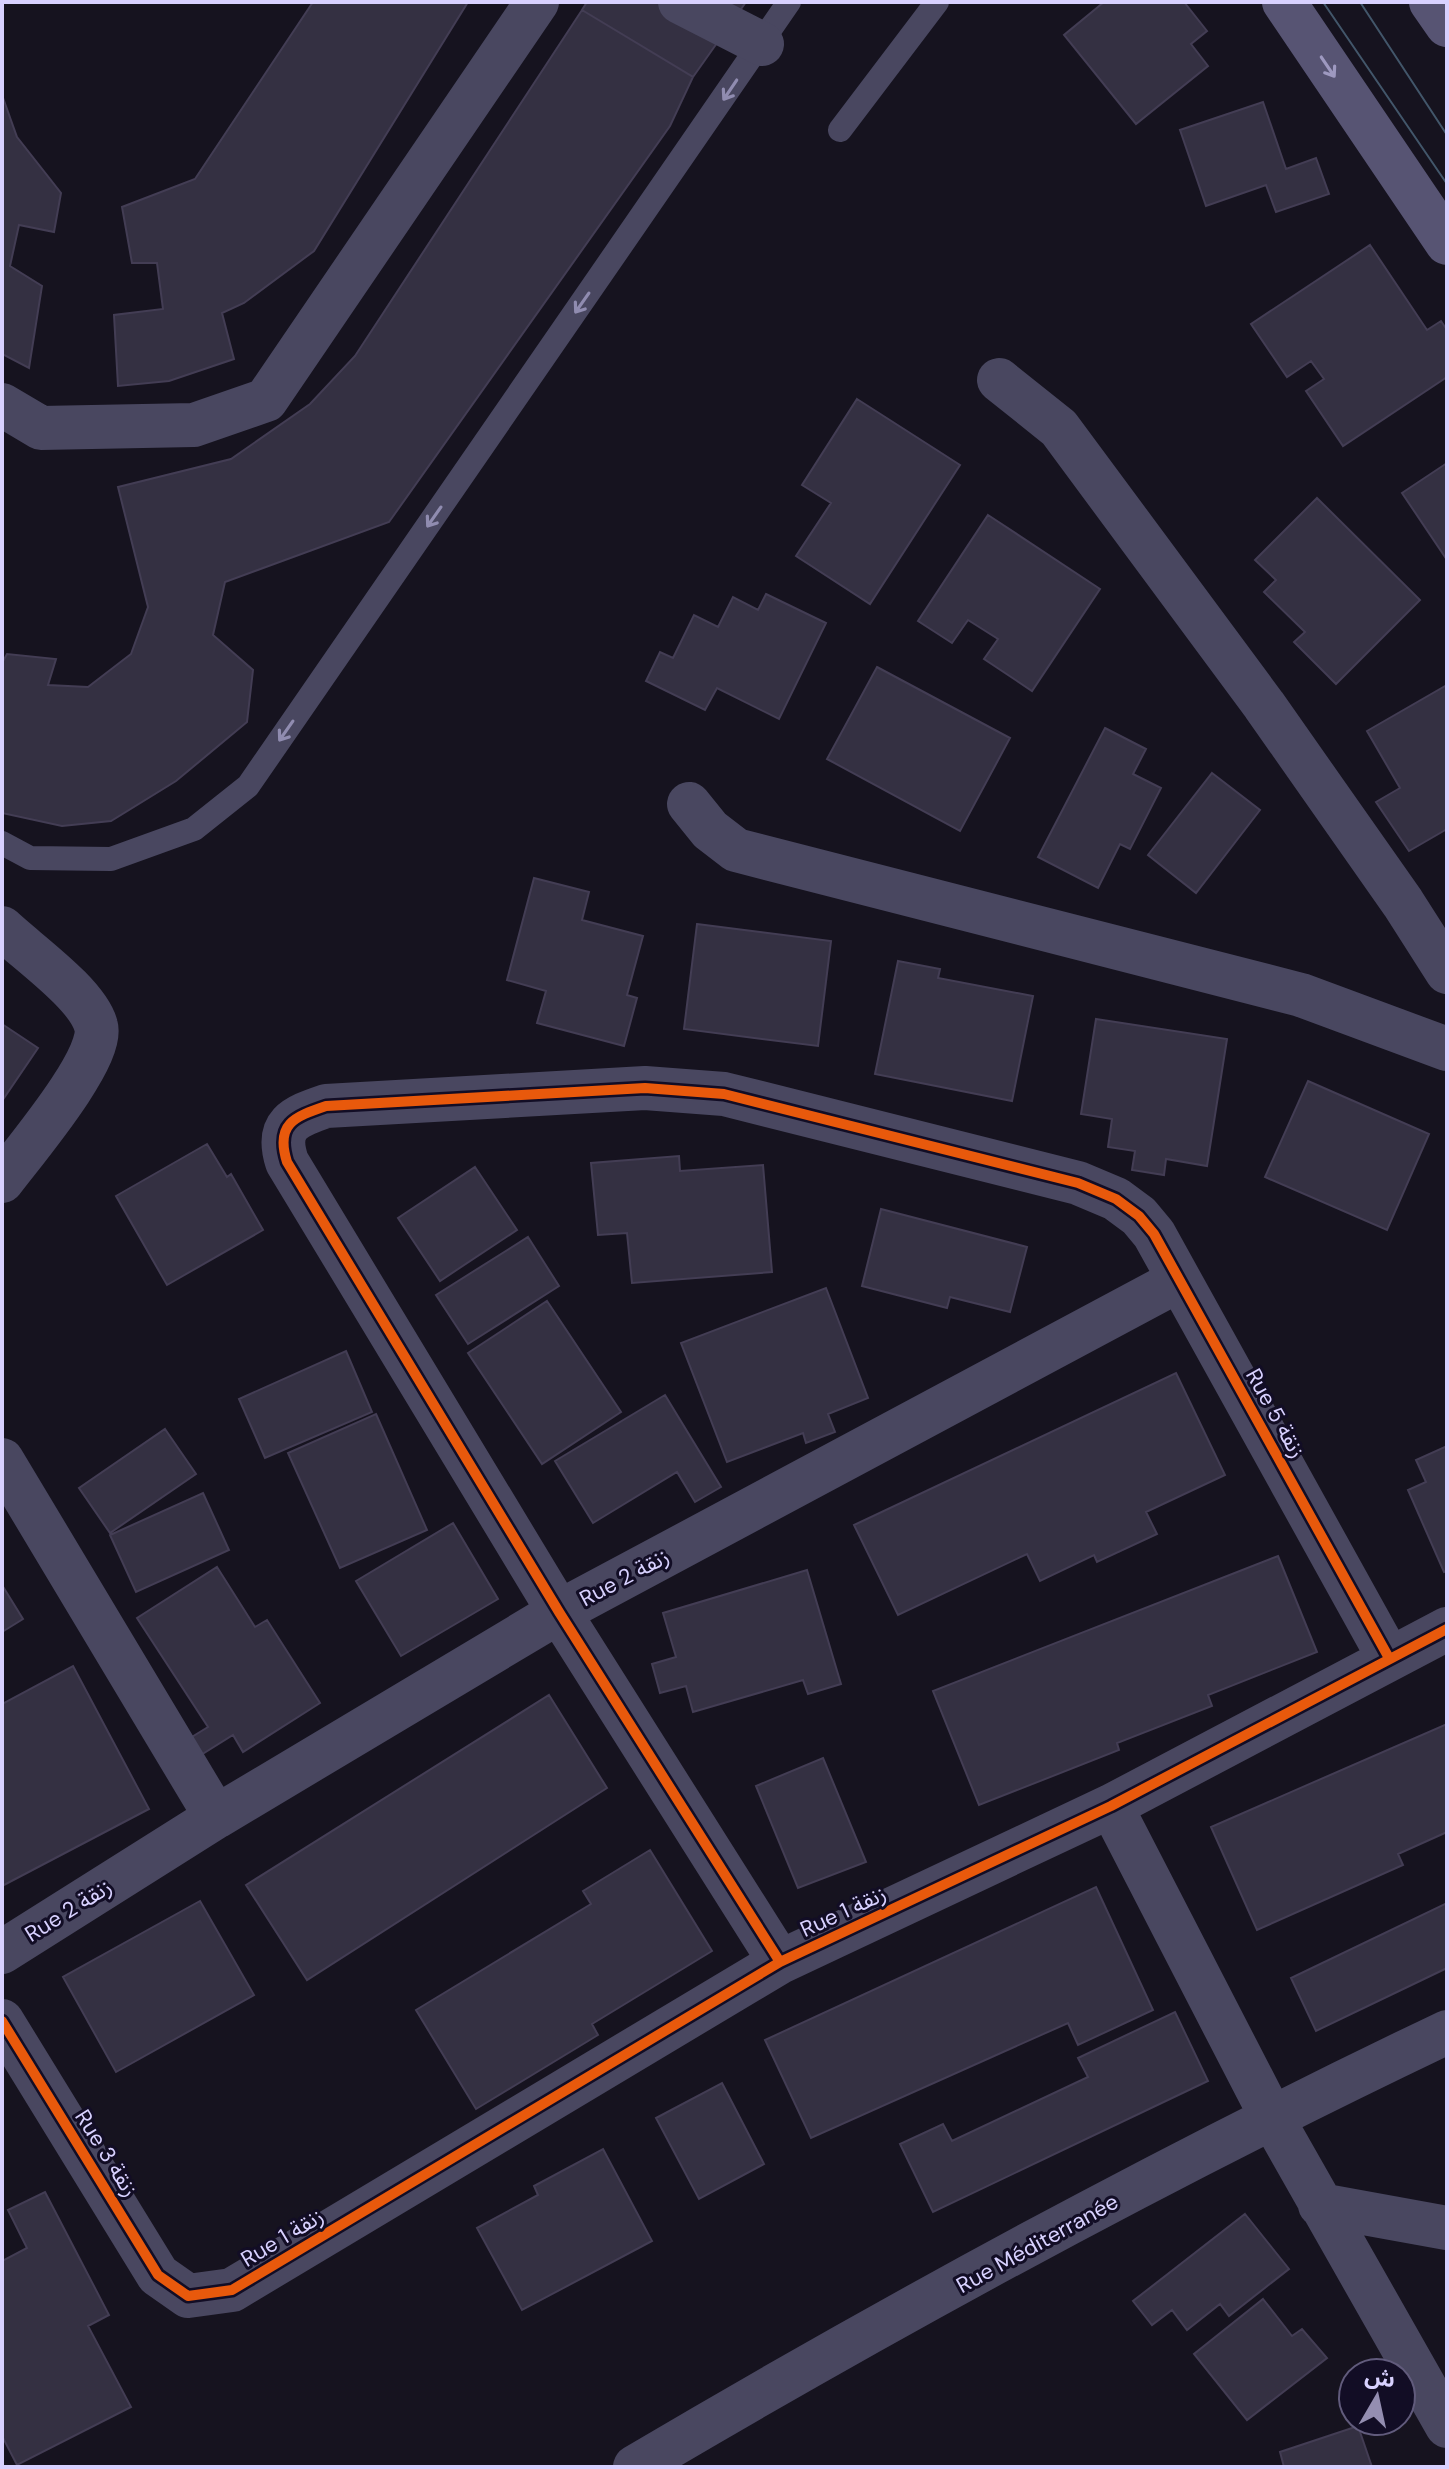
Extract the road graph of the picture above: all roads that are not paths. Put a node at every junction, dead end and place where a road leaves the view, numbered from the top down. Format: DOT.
graph roads {
  1 [pos="537,2"];
  2 [pos="680,2"];
  3 [pos="789,2"];
  4 [pos="937,2"];
  5 [pos="1284,2"];
  6 [pos="1431,2"];
  7 [pos="1447,25"];
  8 [pos="762,44"];
  9 [pos="840,130"];
  10 [pos="1447,243"];
  11 [pos="999,380"];
  12 [pos="2,405"];
  13 [pos="689,804"];
  14 [pos="2,843"];
  15 [pos="2,928"];
  16 [pos="1447,972"];
  17 [pos="1447,1049"];
  18 [pos="2,1181"];
  19 [pos="1179,1280"];
  20 [pos="2,1460"];
  21 [pos="559,1612"];
  22 [pos="1447,1629"];
  23 [pos="1389,1658"];
  24 [pos="1111,1806"];
  25 [pos="216,1817"];
  26 [pos="2,1952"];
  27 [pos="780,1962"];
  28 [pos="2,2021"];
  29 [pos="1447,2032"];
  30 [pos="1271,2116"];
  31 [pos="1320,2205"];
  32 [pos="1447,2228"];
  33 [pos="188,2296"];
  34 [pos="1441,2403"];
  35 [pos="635,2467"];
  1 -- 12 [label="street"];
  2 -- 8 [label="street"];
  3 -- 8 [label="lane"];
  4 -- 9 [label="lane"];
  5 -- 10 [label="main road, one-way"];
  6 -- 7 [label="main road"];
  8 -- 14 [label="lane, one-way"];
  11 -- 16 [label="street"];
  13 -- 17 [label="street"];
  15 -- 18 [label="street"];
  19 -- 21 [label="street, Rue 2 زنقة"];
  19 -- 21 [label="street, Rue 5 زنقة"];
  19 -- 23 [label="street, Rue 5 زنقة"];
  20 -- 25 [label="street"];
  21 -- 25 [label="street, Rue 2 زنقة"];
  21 -- 27 [label="street, Rue 5 زنقة"];
  22 -- 23 [label="street, Rue 1 زنقة"];
  23 -- 24 [label="street, Rue 1 زنقة"];
  24 -- 27 [label="street, Rue 1 زنقة"];
  24 -- 30 [label="street"];
  25 -- 26 [label="street, Rue 2 زنقة"];
  27 -- 33 [label="street, Rue 1 زنقة"];
  28 -- 33 [label="street, Rue 3 زنقة"];
  29 -- 30 [label="street, Rue Méditerranée"];
  30 -- 31 [label="street"];
  30 -- 35 [label="street, Rue Méditerranée"];
  31 -- 32 [label="street"];
  31 -- 34 [label="street"];
}
